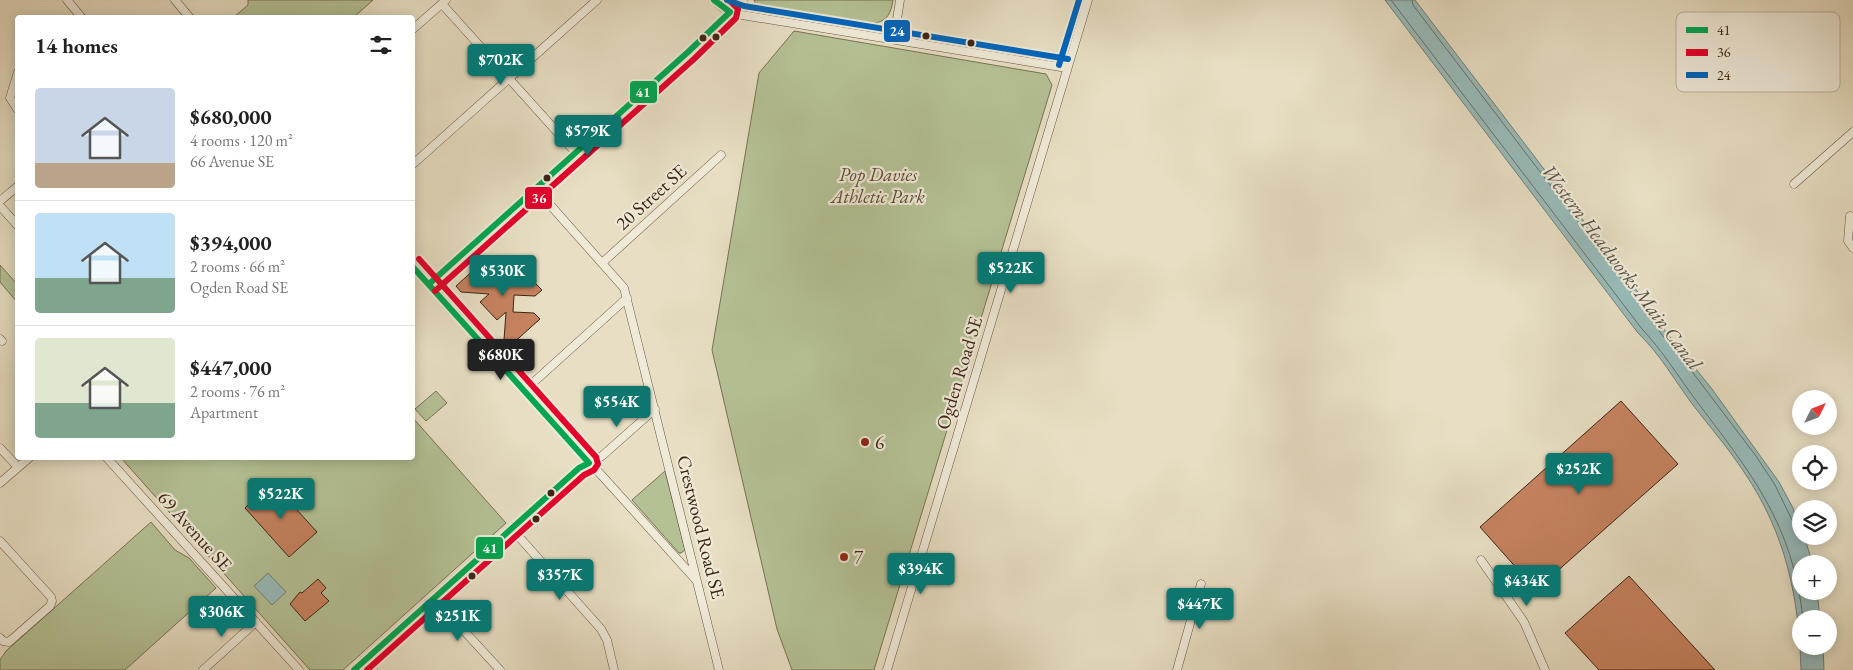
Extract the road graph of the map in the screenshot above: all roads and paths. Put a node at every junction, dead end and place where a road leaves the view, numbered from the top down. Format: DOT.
graph roads {
  1 [pos="67,0"];
  2 [pos="175,0"];
  3 [pos="597,0"];
  4 [pos="714,0"];
  5 [pos="744,0"];
  6 [pos="900,0"];
  7 [pos="1088,0"];
  8 [pos="444,2"];
  9 [pos="730,12"];
  10 [pos="80,15"];
  11 [pos="188,15"];
  12 [pos="415,27"];
  13 [pos="894,39"];
  14 [pos="1067,68"];
  15 [pos="509,79"];
  16 [pos="15,82"];
  17 [pos="15,106"];
  18 [pos="1853,132"];
  19 [pos="576,153"];
  20 [pos="721,155"];
  21 [pos="415,162"];
  22 [pos="1794,184"];
  23 [pos="15,188"];
  24 [pos="536,189"];
  25 [pos="0,201"];
  26 [pos="0,206"];
  27 [pos="1850,216"];
  28 [pos="15,223"];
  29 [pos="1853,248"];
  30 [pos="602,263"];
  31 [pos="415,269"];
  32 [pos="429,284"];
  33 [pos="627,298"];
  34 [pos="524,390"];
  35 [pos="655,409"];
  36 [pos="0,448"];
  37 [pos="27,460"];
  38 [pos="109,460"];
  39 [pos="590,463"];
  40 [pos="18,467"];
  41 [pos="0,484"];
  42 [pos="512,529"];
  43 [pos="0,540"];
  44 [pos="1481,560"];
  45 [pos="697,581"];
  46 [pos="1201,584"];
  47 [pos="434,598"];
  48 [pos="256,622"];
  49 [pos="0,638"];
  50 [pos="364,660"];
  51 [pos="203,670"];
  52 [pos="298,670"];
  53 [pos="354,670"];
  54 [pos="373,670"];
  55 [pos="500,670"];
  56 [pos="614,670"];
  57 [pos="720,670"];
  58 [pos="887,670"];
  59 [pos="1177,670"];
  60 [pos="1545,670"];
  1 -- 10 [label="street"];
  2 -- 11 [label="street"];
  3 -- 15 [label="street"];
  4 -- 9 [label="street"];
  5 -- 9 [label="street"];
  6 -- 13 [label="street"];
  7 -- 14 [label="street, Ogden Road SE"];
  8 -- 12 [label="street"];
  8 -- 15 [label="street"];
  9 -- 13 [label="street"];
  9 -- 19 [label="street"];
  13 -- 14 [label="street"];
  14 -- 58 [label="street, Ogden Road SE"];
  15 -- 19 [label="street"];
  15 -- 21 [label="street"];
  16 -- 17 [label="street"];
  18 -- 22 [label="street"];
  19 -- 24 [label="street"];
  20 -- 30 [label="street, 20 Street SE"];
  23 -- 25 [label="street"];
  24 -- 30 [label="street, Crestwood Road SE"];
  24 -- 32 [label="street"];
  26 -- 28 [label="street"];
  27 -- 29 [label="street"];
  30 -- 33 [label="street, Crestwood Road SE"];
  31 -- 32 [label="street"];
  32 -- 34 [label="street"];
  33 -- 34 [label="street"];
  33 -- 35 [label="street, Crestwood Road SE"];
  34 -- 39 [label="street"];
  35 -- 39 [label="street"];
  35 -- 45 [label="street, Crestwood Road SE"];
  36 -- 40 [label="street"];
  37 -- 40 [label="street"];
  38 -- 48 [label="street, 69 Avenue SE"];
  39 -- 42 [label="street"];
  39 -- 45 [label="street"];
  40 -- 41 [label="street"];
  42 -- 47 [label="street"];
  42 -- 56 [label="street"];
  43 -- 49 [label="street"];
  44 -- 60 [label="street"];
  45 -- 57 [label="street, Crestwood Road SE"];
  46 -- 59 [label="street"];
  47 -- 50 [label="street"];
  47 -- 55 [label="street"];
  48 -- 51 [label="street"];
  48 -- 52 [label="street, 69 Avenue SE"];
  50 -- 53 [label="street"];
  50 -- 54 [label="street"];
}
